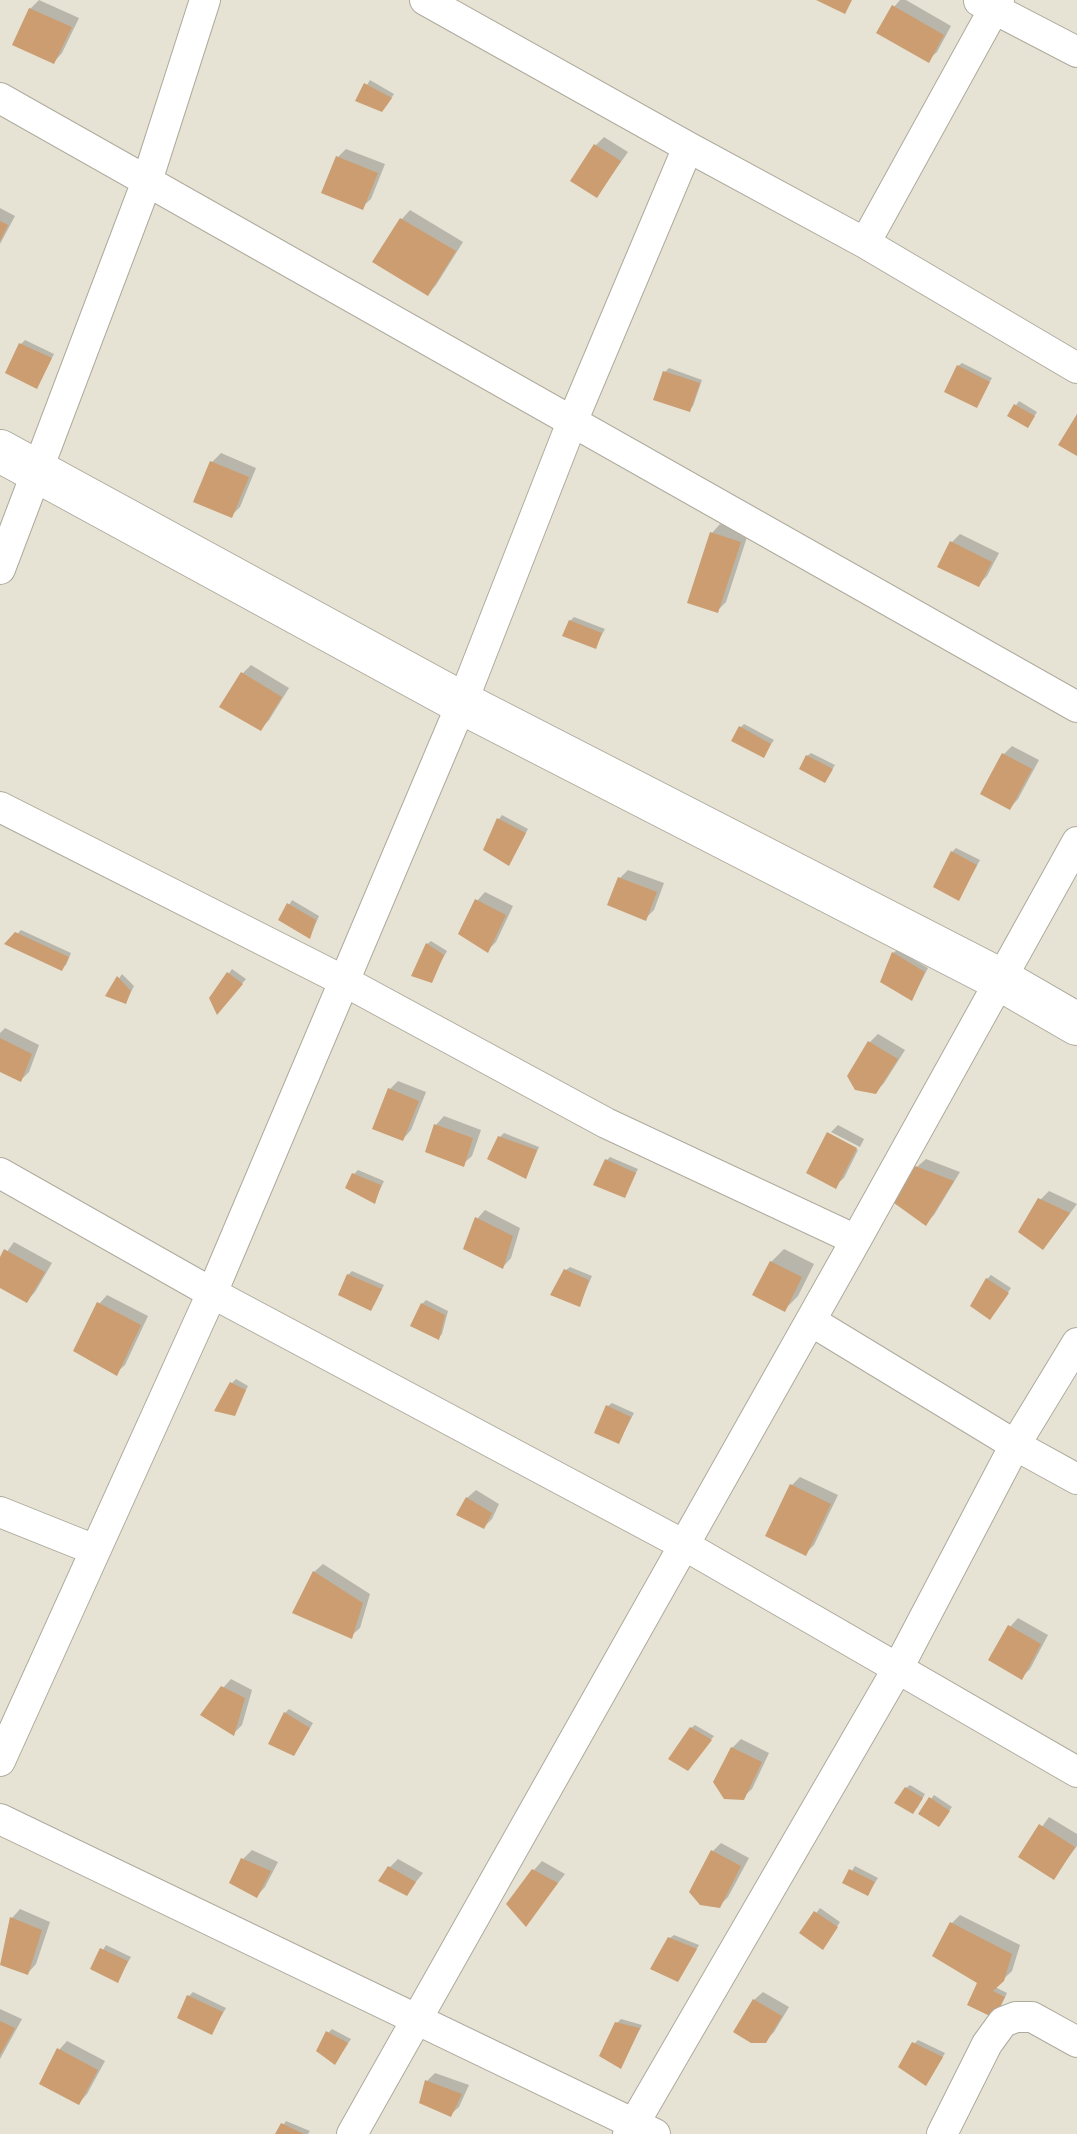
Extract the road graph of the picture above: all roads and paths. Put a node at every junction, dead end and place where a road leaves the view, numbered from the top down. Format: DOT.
graph roads {
  1 [pos="205,0"];
  2 [pos="425,0"];
  3 [pos="990,3"];
  4 [pos="1077,52"];
  5 [pos="0,98"];
  6 [pos="688,147"];
  7 [pos="147,181"];
  8 [pos="865,243"];
  9 [pos="1077,368"];
  10 [pos="572,422"];
  11 [pos="0,451"];
  12 [pos="39,472"];
  13 [pos="0,569"];
  14 [pos="462,703"];
  15 [pos="1077,707"];
  16 [pos="0,807"];
  17 [pos="1077,842"];
  18 [pos="1001,980"];
  19 [pos="344,981"];
  20 [pos="1077,1024"];
  21 [pos="0,1173"];
  22 [pos="856,1240"];
  23 [pos="212,1293"];
  24 [pos="811,1321"];
  25 [pos="1077,1343"];
  26 [pos="1015,1445"];
  27 [pos="1077,1479"];
  28 [pos="0,1512"];
  29 [pos="684,1545"];
  30 [pos="95,1550"];
  31 [pos="898,1668"];
  32 [pos="0,1761"];
  33 [pos="1077,1772"];
  34 [pos="0,1819"];
  35 [pos="415,2020"];
  36 [pos="1077,2042"];
  37 [pos="639,2130"];
  38 [pos="352,2134"];
  39 [pos="942,2134"];
  1 -- 7 [label="street"];
  2 -- 6 [label="street"];
  3 -- 4 [label="street"];
  3 -- 8 [label="street"];
  5 -- 7 [label="street"];
  6 -- 8 [label="street"];
  6 -- 10 [label="street"];
  7 -- 10 [label="street"];
  7 -- 12 [label="street"];
  8 -- 9 [label="street"];
  10 -- 14 [label="street"];
  10 -- 15 [label="street"];
  11 -- 12 [label="street"];
  12 -- 13 [label="street"];
  12 -- 14 [label="street"];
  14 -- 18 [label="street"];
  14 -- 19 [label="street"];
  16 -- 19 [label="street"];
  17 -- 18 [label="street"];
  18 -- 20 [label="street"];
  18 -- 22 [label="street"];
  19 -- 22 [label="street"];
  19 -- 23 [label="street"];
  21 -- 23 [label="street"];
  22 -- 24 [label="street"];
  23 -- 29 [label="street"];
  23 -- 30 [label="street"];
  24 -- 26 [label="street"];
  24 -- 29 [label="street"];
  25 -- 26 [label="street"];
  26 -- 27 [label="street"];
  26 -- 31 [label="street"];
  28 -- 30 [label="street"];
  29 -- 31 [label="street"];
  29 -- 35 [label="street"];
  30 -- 32 [label="street"];
  31 -- 33 [label="street"];
  31 -- 37 [label="street"];
  34 -- 35 [label="street"];
  35 -- 37 [label="street"];
  35 -- 38 [label="street"];
  36 -- 39 [label="street"];
}
